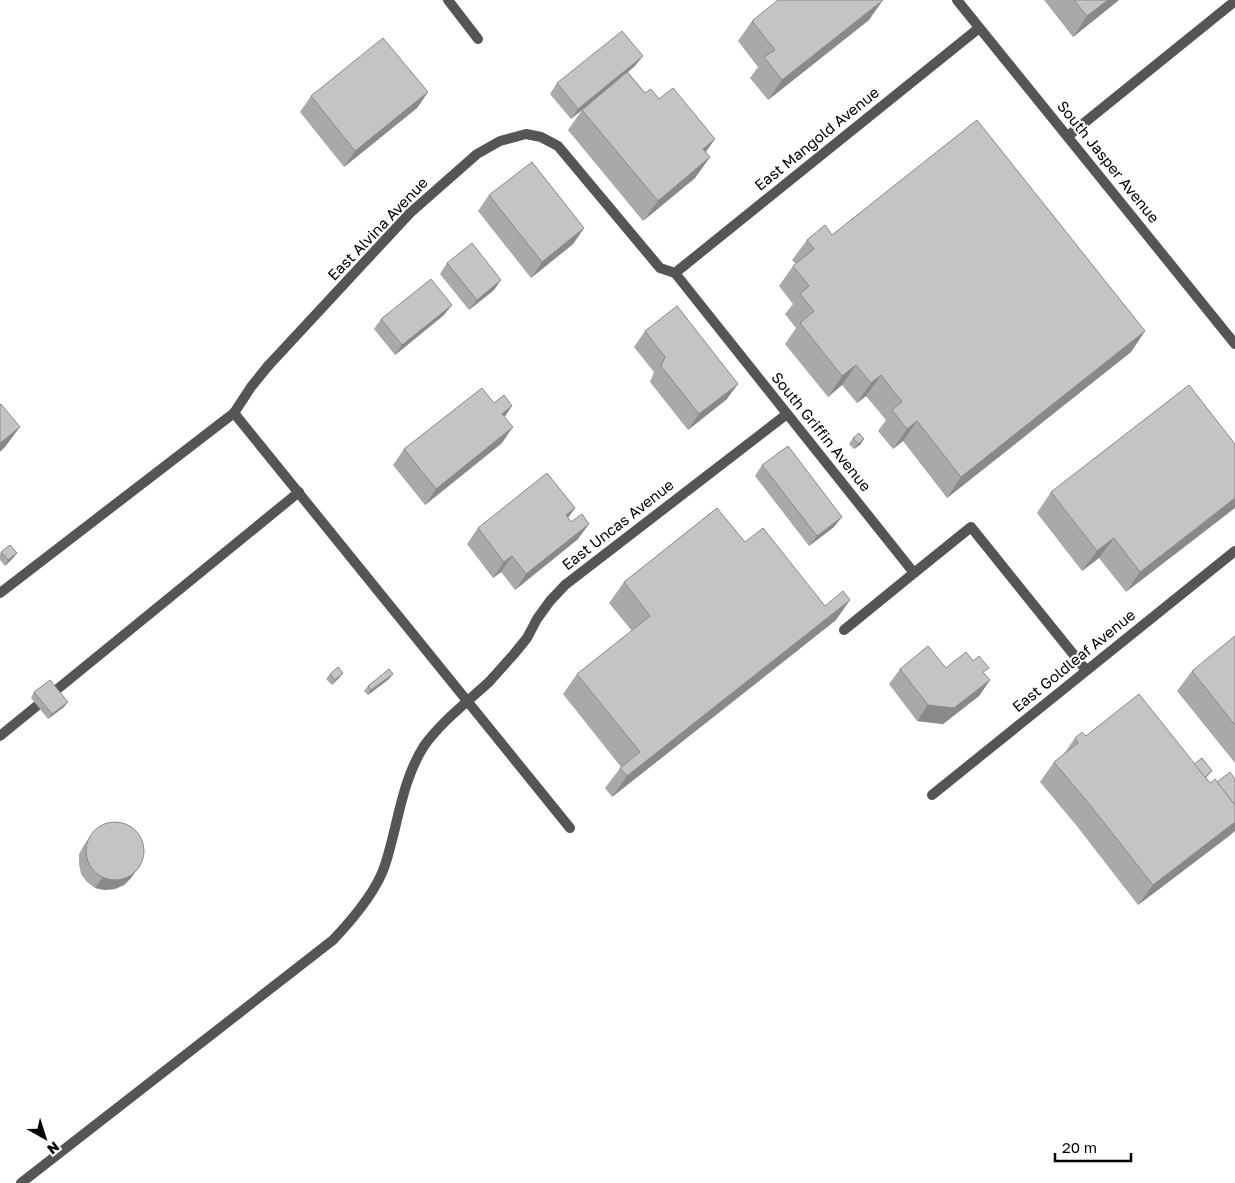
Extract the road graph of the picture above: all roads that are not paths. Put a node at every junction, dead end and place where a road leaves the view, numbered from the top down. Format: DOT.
graph roads {
  1 [pos="448,0"];
  2 [pos="957,0"];
  3 [pos="1235,1"];
  4 [pos="979,28"];
  5 [pos="478,39"];
  6 [pos="526,134"];
  7 [pos="1068,136"];
  8 [pos="675,273"];
  9 [pos="1235,344"];
  10 [pos="234,413"];
  11 [pos="787,414"];
  12 [pos="299,492"];
  13 [pos="1235,551"];
  14 [pos="914,573"];
  15 [pos="0,593"];
  16 [pos="844,630"];
  17 [pos="1086,670"];
  18 [pos="468,702"];
  19 [pos="0,736"];
  20 [pos="932,795"];
  21 [pos="570,828"];
  22 [pos="21,1183"];
  1 -- 5 [label="street"];
  2 -- 4 [label="street, South Jasper Avenue"];
  3 -- 7 [label="street"];
  4 -- 7 [label="street, South Jasper Avenue"];
  4 -- 8 [label="street, East Mangold Avenue"];
  6 -- 8 [label="street, South Griffin Avenue"];
  6 -- 10 [label="street, East Alvina Avenue"];
  7 -- 9 [label="street, South Jasper Avenue"];
  8 -- 11 [label="street, South Griffin Avenue"];
  10 -- 12 [label="street"];
  10 -- 15 [label="street, East Alvina Avenue"];
  11 -- 14 [label="street, South Griffin Avenue"];
  11 -- 18 [label="street, East Uncas Avenue"];
  12 -- 18 [label="street"];
  12 -- 19 [label="street"];
  13 -- 17 [label="street, East Goldleaf Avenue"];
  14 -- 16 [label="street"];
  14 -- 17 [label="street"];
  17 -- 20 [label="street, East Goldleaf Avenue"];
  18 -- 21 [label="street"];
  18 -- 22 [label="street, East Uncas Avenue"];
}
